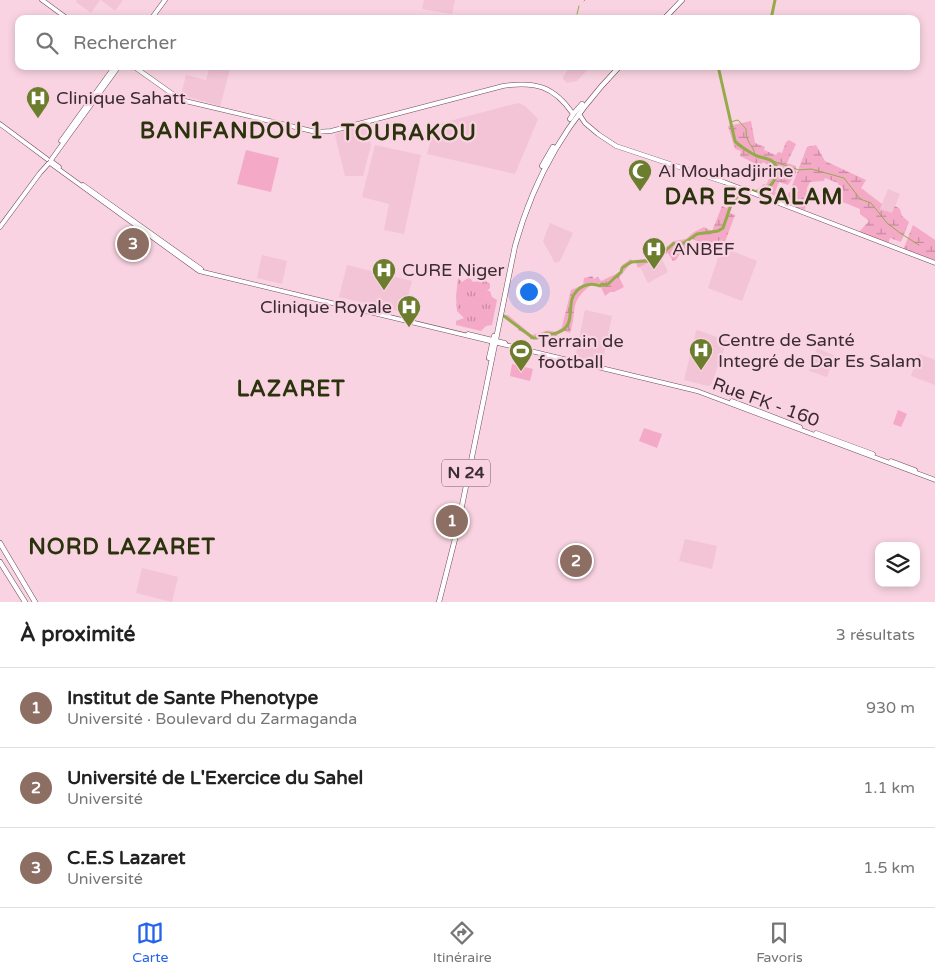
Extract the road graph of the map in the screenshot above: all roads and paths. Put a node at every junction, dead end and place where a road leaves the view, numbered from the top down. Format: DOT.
graph roads {
  1 [pos="42,0"];
  2 [pos="166,0"];
  3 [pos="682,1"];
  4 [pos="63,15"];
  5 [pos="155,15"];
  6 [pos="668,15"];
  7 [pos="671,15"];
  8 [pos="114,70"];
  9 [pos="139,70"];
  10 [pos="615,70"];
  11 [pos="575,114"];
  12 [pos="0,125"];
  13 [pos="48,161"];
  14 [pos="0,227"];
  15 [pos="935,263"];
  16 [pos="496,341"];
  17 [pos="935,479"];
  18 [pos="0,543"];
  19 [pos="0,562"];
  20 [pos="24,602"];
  21 [pos="35,602"];
  22 [pos="438,602"];
  1 -- 4 [label="main road"];
  2 -- 5 [label="main road"];
  3 -- 6 [label="main road"];
  3 -- 7 [label="main road"];
  8 -- 13 [label="main road"];
  9 -- 11 [label="main road"];
  10 -- 11 [label="main road, N 24"];
  11 -- 15 [label="main road"];
  11 -- 16 [label="main road, N 24"];
  12 -- 13 [label="main road, Rue FK - 160"];
  13 -- 14 [label="main road"];
  13 -- 16 [label="main road, Rue FK - 160"];
  16 -- 17 [label="main road, Rue FK - 160"];
  16 -- 22 [label="main road, N 24"];
  16 -- 22 [label="main road, N 24"];
  18 -- 21 [label="main road"];
  19 -- 20 [label="main road"];
}
